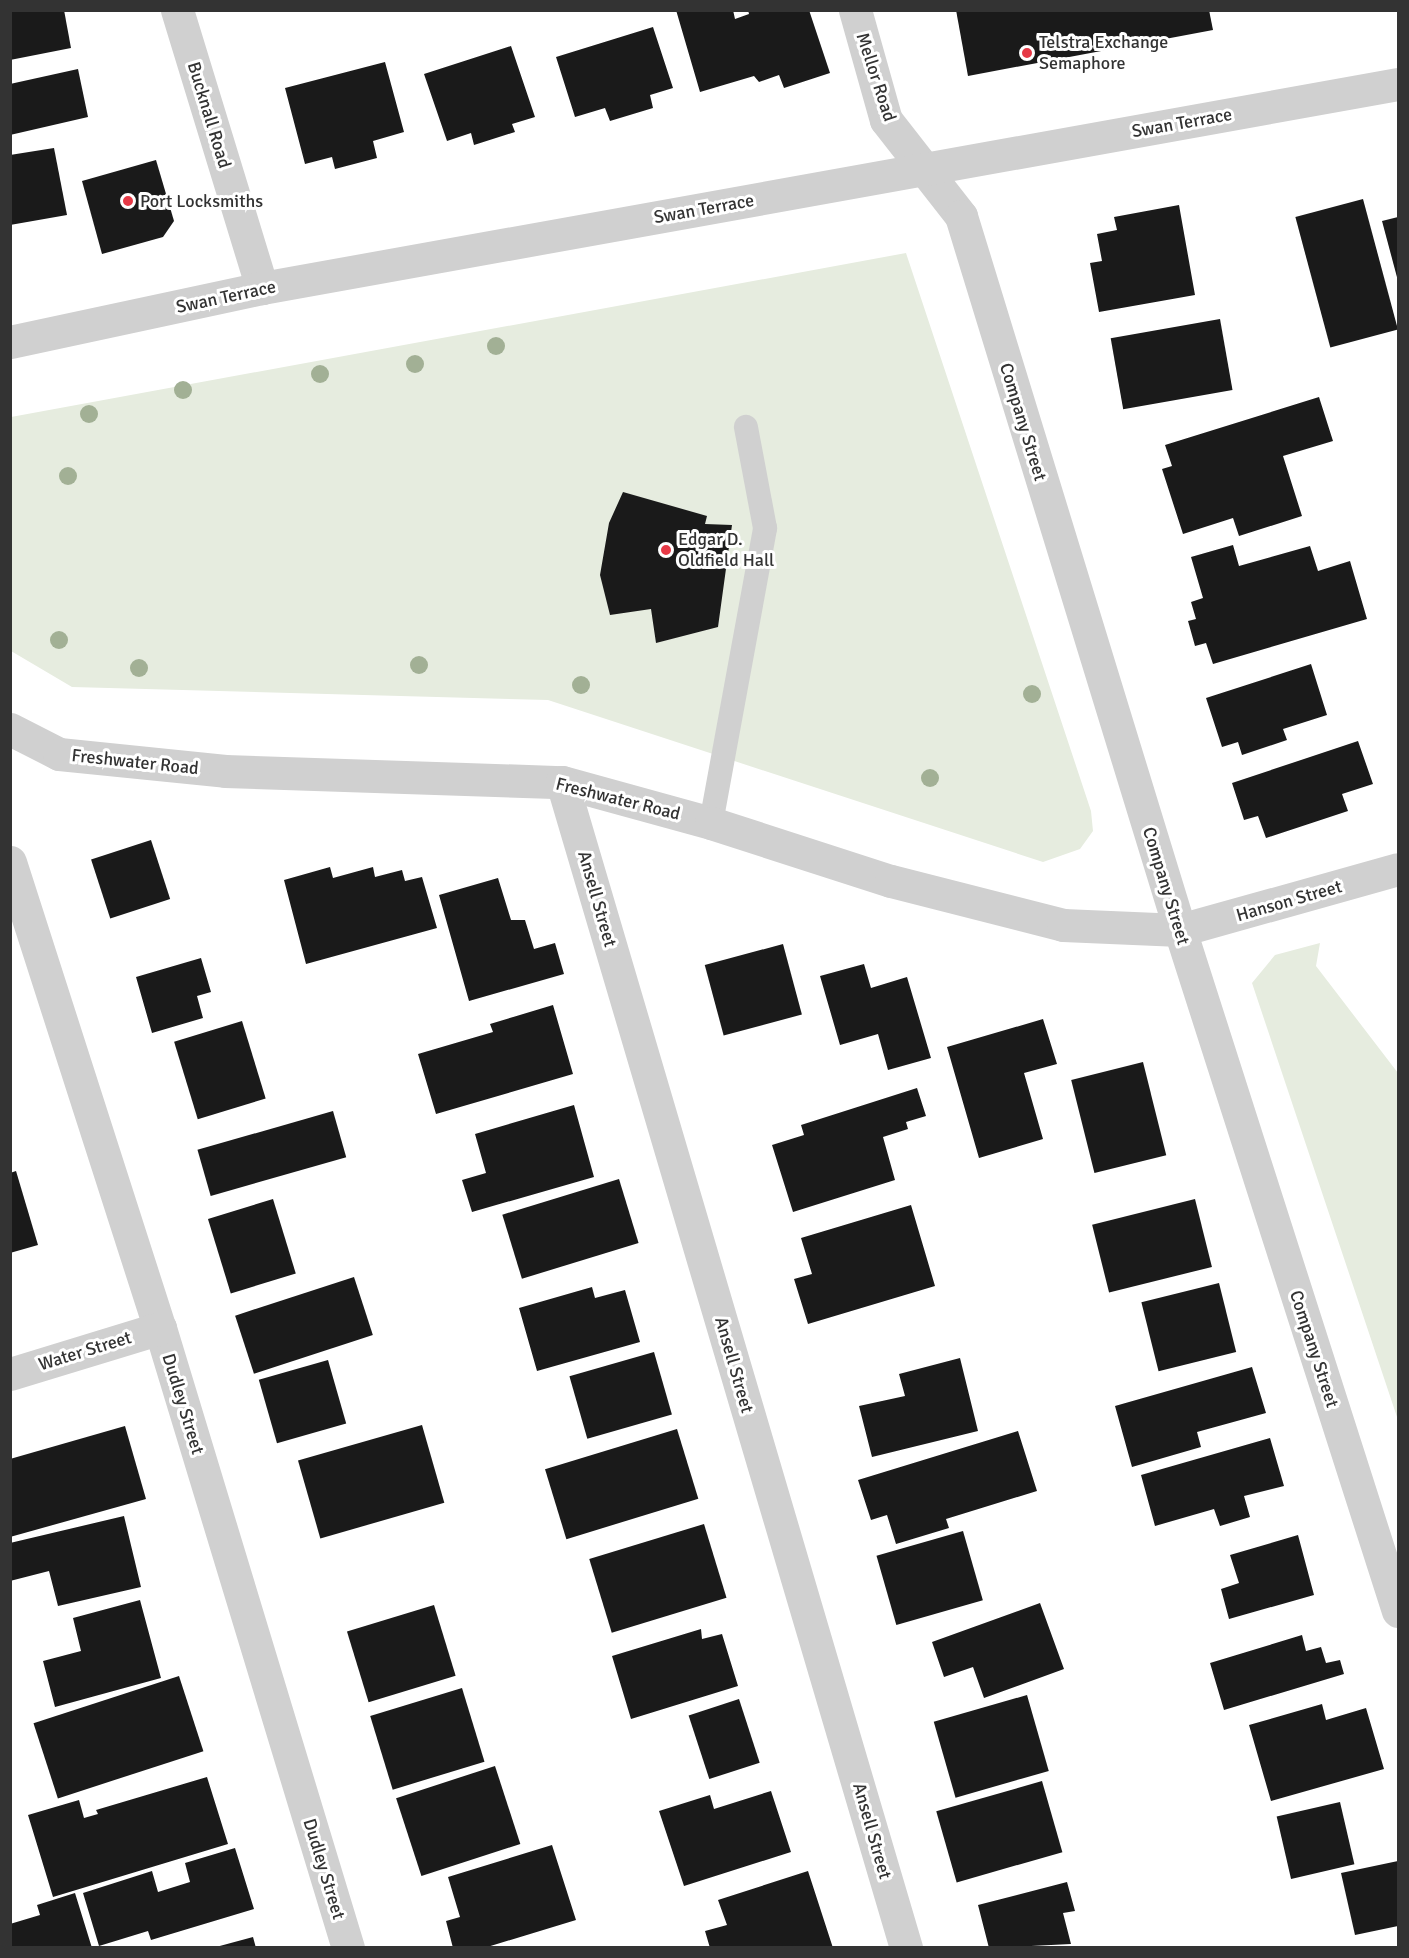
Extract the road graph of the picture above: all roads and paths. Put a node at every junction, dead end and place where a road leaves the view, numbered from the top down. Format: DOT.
graph roads {
  1 [pos="177,10"];
  2 [pos="855,10"];
  3 [pos="1398,84"];
  4 [pos="924,169"];
  5 [pos="262,288"];
  6 [pos="10,342"];
  7 [pos="746,427"];
  8 [pos="10,729"];
  9 [pos="562,783"];
  10 [pos="711,823"];
  11 [pos="10,862"];
  12 [pos="1398,869"];
  13 [pos="1180,930"];
  14 [pos="160,1328"];
  15 [pos="10,1374"];
  16 [pos="1398,1611"];
  17 [pos="348,1947"];
  18 [pos="906,1947"];
  1 -- 5 [label="street, Bucknall Road"];
  2 -- 4 [label="street, Mellor Road"];
  3 -- 4 [label="street, Swan Terrace"];
  4 -- 5 [label="street, Swan Terrace"];
  4 -- 13 [label="street, Company Street"];
  5 -- 6 [label="street, Swan Terrace"];
  7 -- 10 [label="lane"];
  8 -- 9 [label="street, Freshwater Road"];
  9 -- 10 [label="street, Freshwater Road"];
  9 -- 18 [label="street, Ansell Street"];
  10 -- 13 [label="street, Freshwater Road"];
  11 -- 14 [label="street, Dudley Street"];
  12 -- 13 [label="street, Hanson Street"];
  13 -- 16 [label="street, Company Street"];
  14 -- 15 [label="street, Water Street"];
  14 -- 17 [label="street, Dudley Street"];
}
